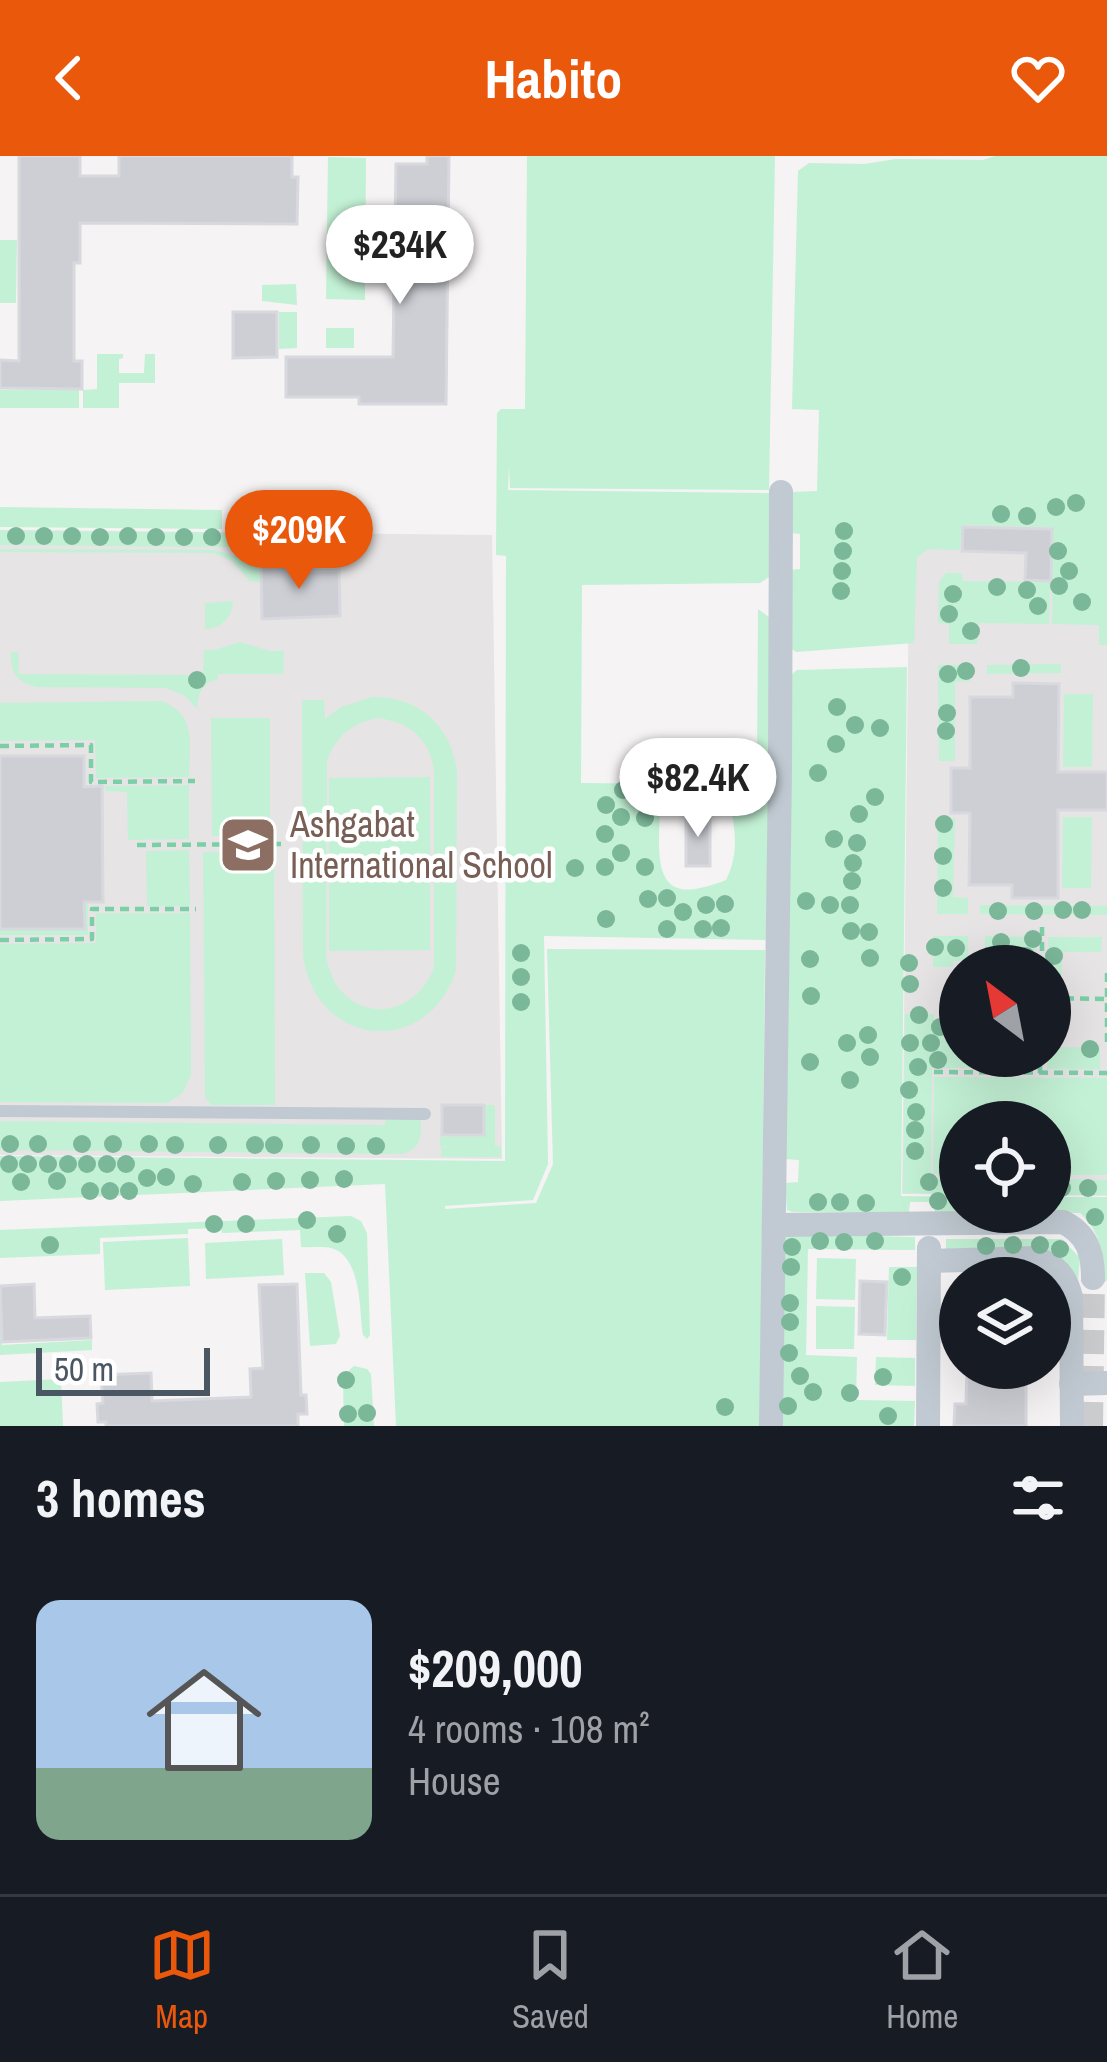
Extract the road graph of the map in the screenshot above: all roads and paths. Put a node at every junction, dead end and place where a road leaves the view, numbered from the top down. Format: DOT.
graph roads {
  1 [pos="781,492"];
  2 [pos="0,746"];
  3 [pos="195,781"];
  4 [pos="286,844"];
  5 [pos="137,845"];
  6 [pos="196,909"];
  7 [pos="1042,922"];
  8 [pos="0,940"];
  9 [pos="1042,945"];
  10 [pos="1107,973"];
  11 [pos="1071,998"];
  12 [pos="1107,999"];
  13 [pos="1107,1042"];
  14 [pos="934,1072"];
  15 [pos="939,1072"];
  16 [pos="1071,1072"];
  17 [pos="1107,1073"];
  18 [pos="0,1111"];
  19 [pos="425,1114"];
  20 [pos="929,1223"];
  21 [pos="774,1225"];
  22 [pos="929,1261"];
  23 [pos="939,1261"];
  24 [pos="1093,1278"];
  25 [pos="1107,1383"];
  26 [pos="1071,1384"];
  27 [pos="771,1426"];
  28 [pos="928,1426"];
  29 [pos="1072,1426"];
  1 -- 21 [label="street"];
  2 -- 3 [label="path"];
  4 -- 5 [label="path"];
  6 -- 8 [label="path"];
  7 -- 9 [label="path"];
  10 -- 12 [label="path"];
  11 -- 12 [label="path"];
  12 -- 13 [label="path"];
  14 -- 15 [label="path"];
  16 -- 17 [label="path"];
  18 -- 19 [label="lane"];
  20 -- 21 [label="street"];
  20 -- 22 [label="street"];
  20 -- 24 [label="street"];
  21 -- 27 [label="street"];
  22 -- 23 [label="street"];
  22 -- 28 [label="street"];
  25 -- 26 [label="street"];
  26 -- 29 [label="street"];
}
